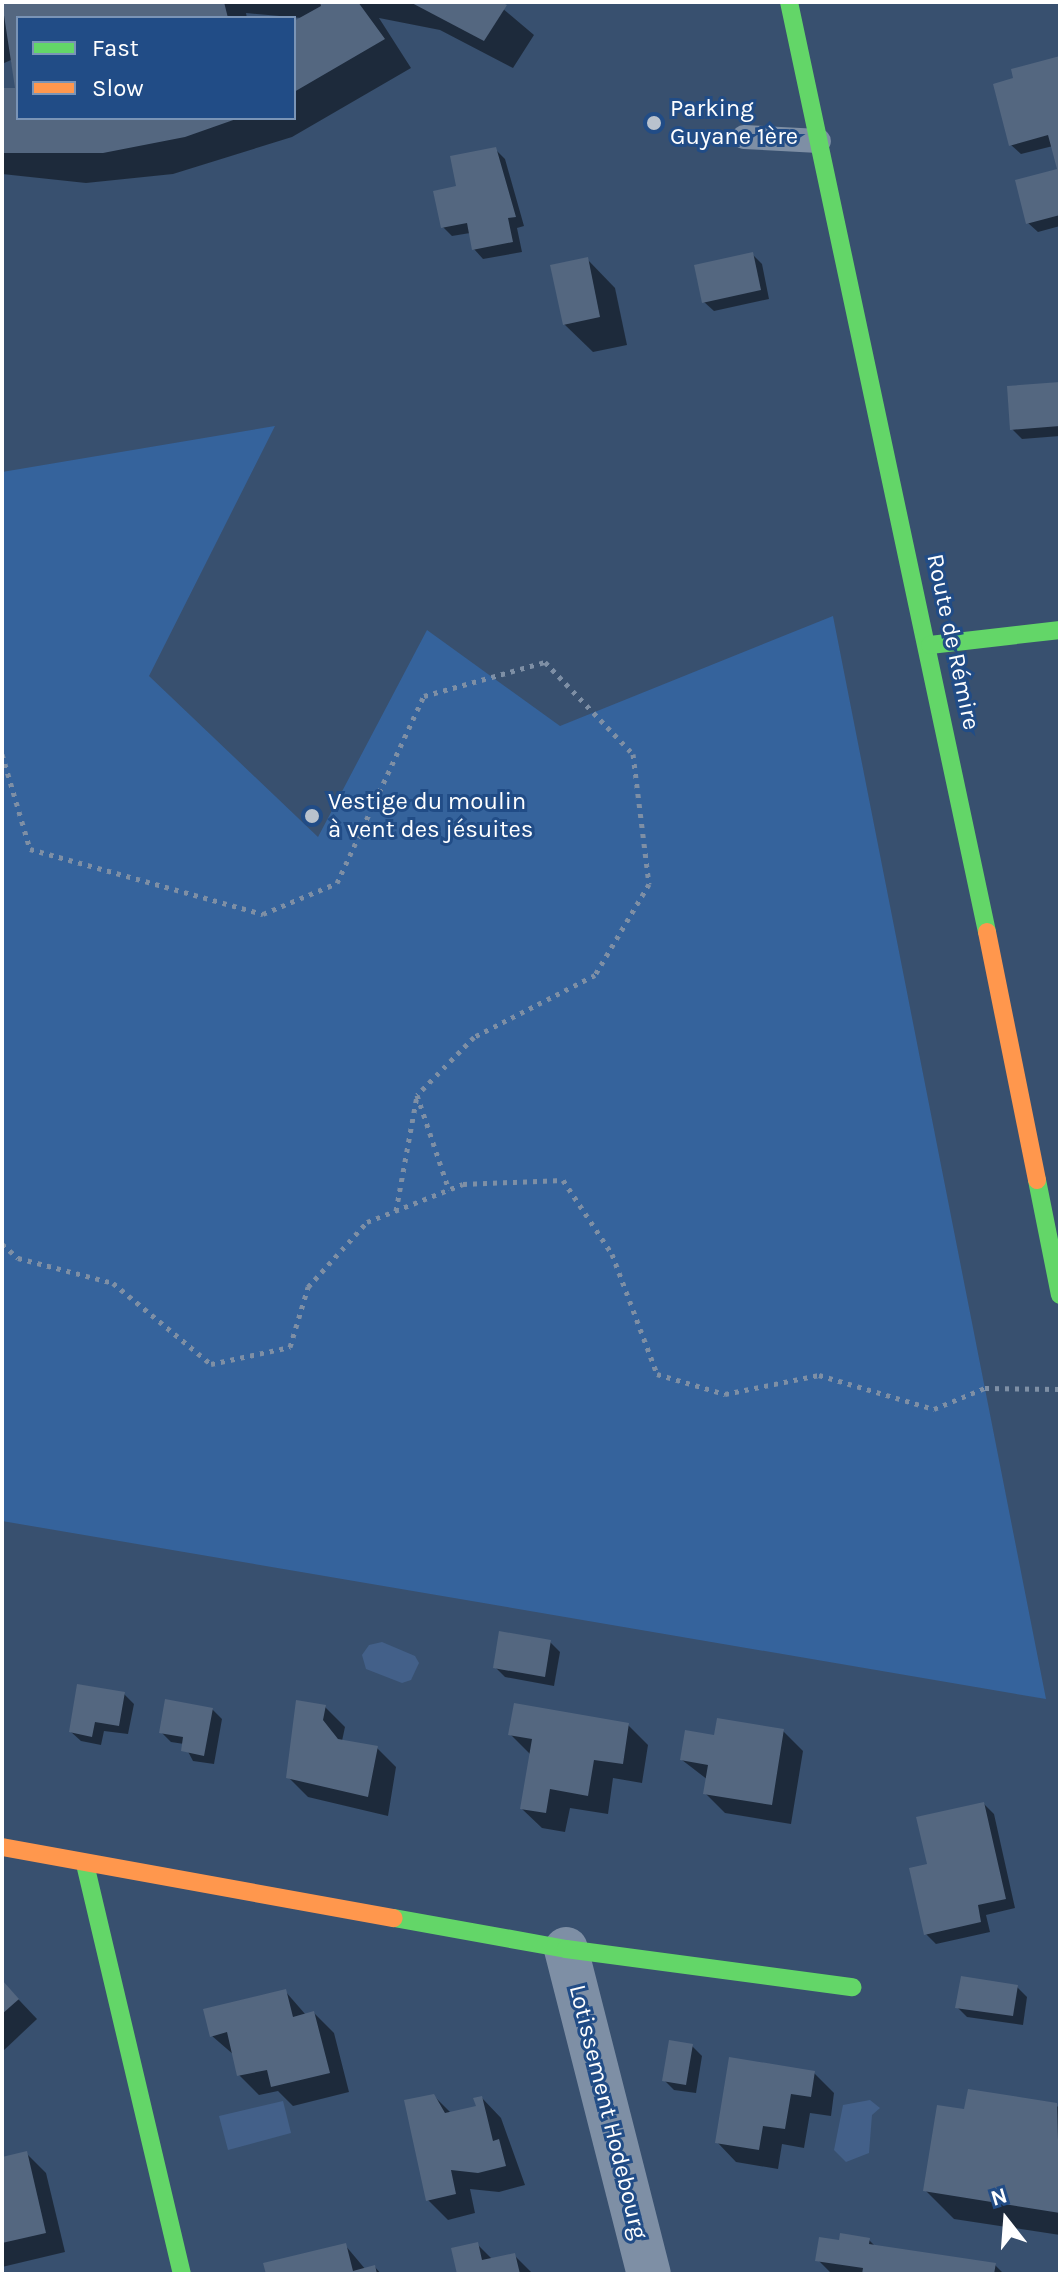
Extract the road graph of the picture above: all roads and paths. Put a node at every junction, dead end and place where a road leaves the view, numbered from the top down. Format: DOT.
graph roads {
  1 [pos="790,3"];
  2 [pos="744,137"];
  3 [pos="819,141"];
  4 [pos="1060,630"];
  5 [pos="930,645"];
  6 [pos="2,754"];
  7 [pos="417,1095"];
  8 [pos="449,1190"];
  9 [pos="396,1211"];
  10 [pos="2,1244"];
  11 [pos="1055,1244"];
  12 [pos="1060,1295"];
  13 [pos="1060,1389"];
  14 [pos="2,1847"];
  15 [pos="85,1864"];
  16 [pos="566,1949"];
  17 [pos="852,1987"];
  18 [pos="182,2274"];
  19 [pos="649,2274"];
  1 -- 3 [label="street, Route de Rémire"];
  2 -- 3 [label="lane"];
  3 -- 5 [label="street, Route de Rémire"];
  4 -- 5 [label="street"];
  5 -- 11 [label="street, Route de Rémire"];
  6 -- 7 [label="path"];
  7 -- 8 [label="path"];
  7 -- 9 [label="path"];
  8 -- 9 [label="path"];
  8 -- 13 [label="path"];
  9 -- 10 [label="path"];
  11 -- 12 [label="street, Route de Rémire"];
  14 -- 15 [label="street"];
  15 -- 16 [label="street"];
  15 -- 18 [label="street"];
  16 -- 17 [label="street"];
  16 -- 19 [label="street, Lotissement Hodebourg"];
}
